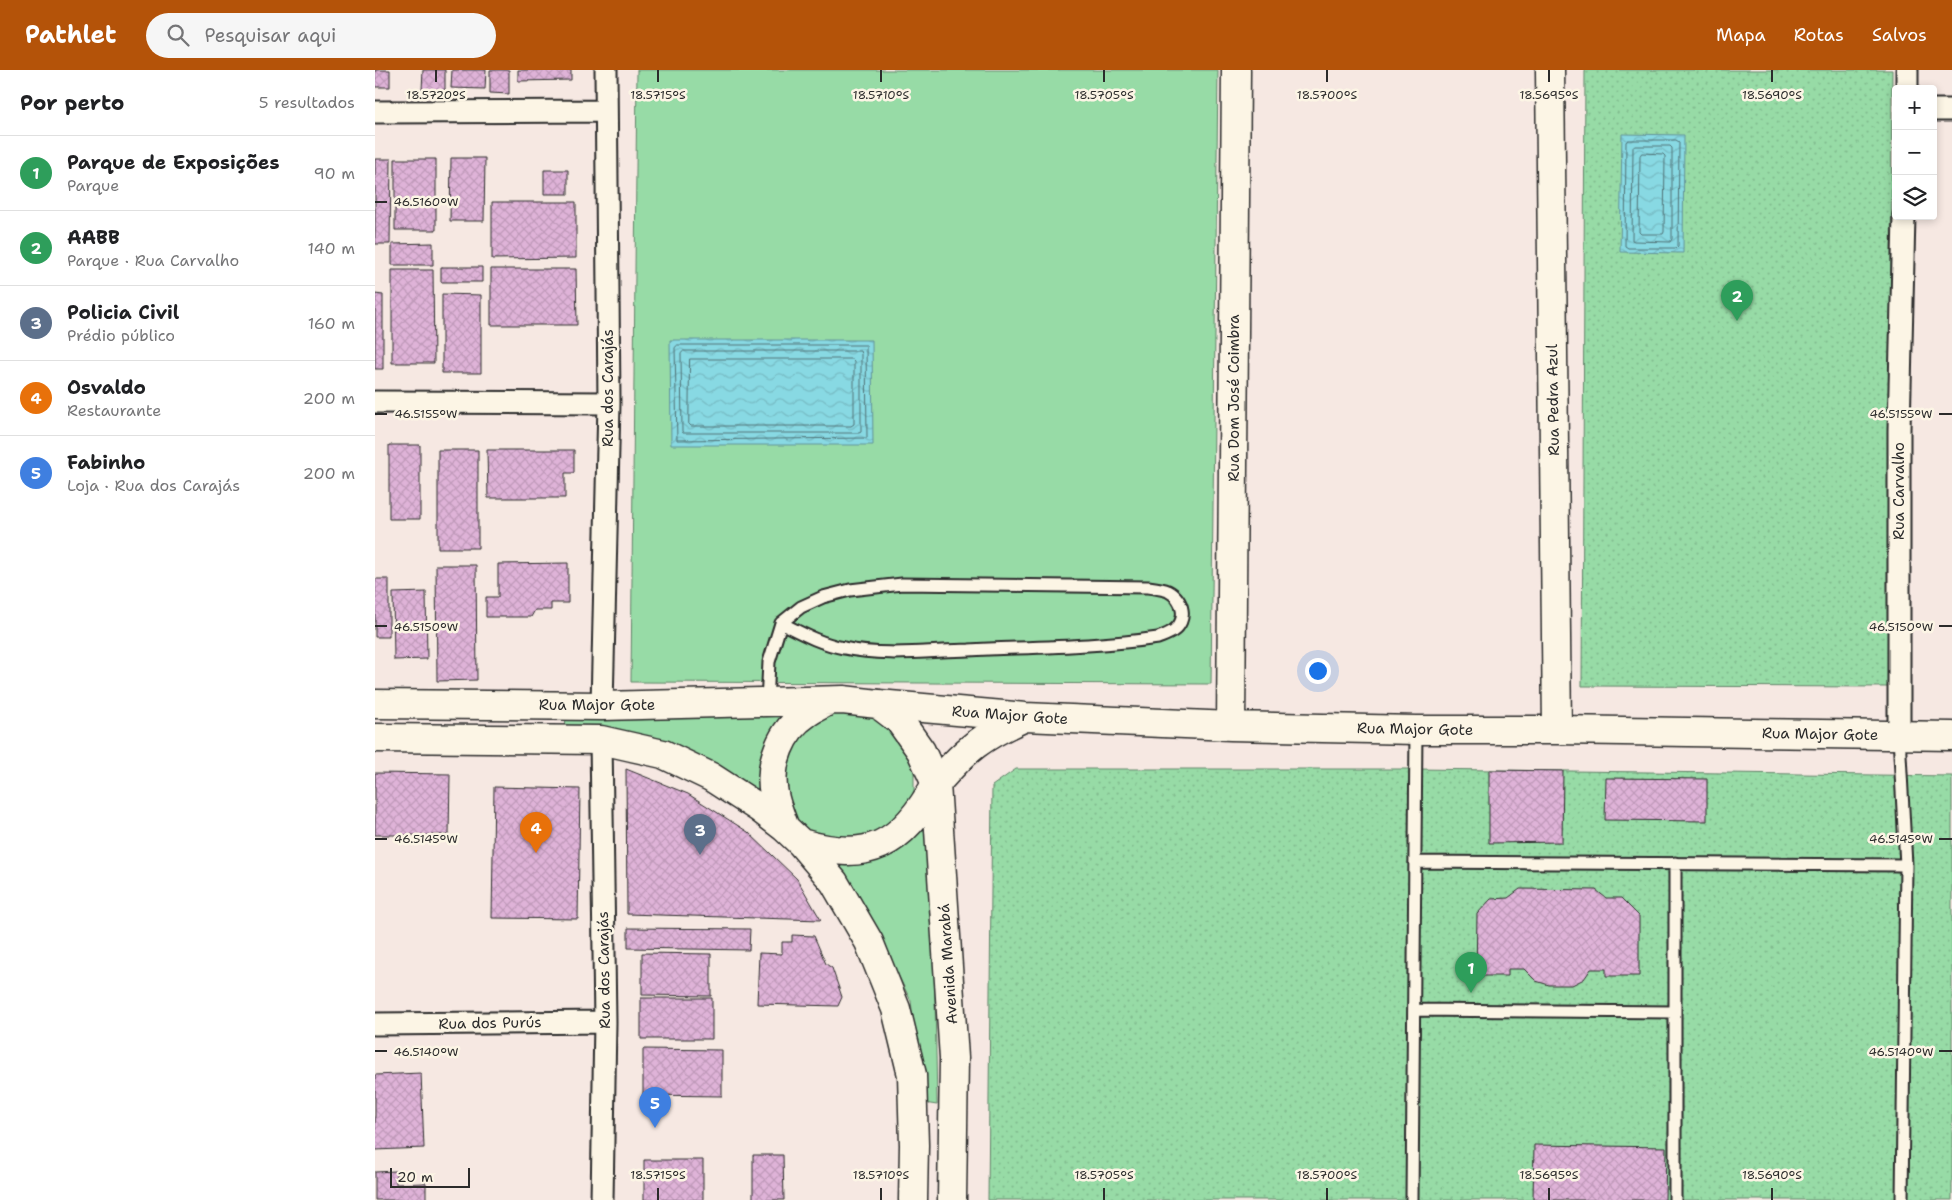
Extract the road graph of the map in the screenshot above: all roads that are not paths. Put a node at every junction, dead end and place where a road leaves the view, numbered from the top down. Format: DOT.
graph roads {
  1 [pos="606,70"];
  2 [pos="1236,70"];
  3 [pos="1550,70"];
  4 [pos="1907,70"];
  5 [pos="1907,85"];
  6 [pos="1937,110"];
  7 [pos="1952,110"];
  8 [pos="375,112"];
  9 [pos="606,112"];
  10 [pos="1904,220"];
  11 [pos="375,402"];
  12 [pos="609,403"];
  13 [pos="781,623"];
  14 [pos="829,701"];
  15 [pos="767,703"];
  16 [pos="375,704"];
  17 [pos="878,704"];
  18 [pos="602,706"];
  19 [pos="1025,717"];
  20 [pos="1231,726"];
  21 [pos="1416,730"];
  22 [pos="1557,730"];
  23 [pos="1899,736"];
  24 [pos="1952,736"];
  25 [pos="375,738"];
  26 [pos="601,740"];
  27 [pos="936,784"];
  28 [pos="793,835"];
  29 [pos="1415,862"];
  30 [pos="1675,863"];
  31 [pos="1906,866"];
  32 [pos="1413,1010"];
  33 [pos="1675,1012"];
  34 [pos="605,1022"];
  35 [pos="375,1024"];
  36 [pos="602,1200"];
  37 [pos="913,1200"];
  38 [pos="953,1200"];
  39 [pos="1412,1200"];
  40 [pos="1675,1200"];
  41 [pos="1902,1200"];
  1 -- 9 [label="street, Rua dos Carajás"];
  2 -- 20 [label="street, Rua Dom José Coimbra"];
  3 -- 22 [label="street, Rua Pedra Azul"];
  4 -- 5 [label="street"];
  6 -- 7 [label="street"];
  8 -- 9 [label="street"];
  9 -- 12 [label="street, Rua dos Carajás"];
  10 -- 23 [label="street, Rua Carvalho"];
  11 -- 12 [label="street"];
  12 -- 18 [label="street, Rua dos Carajás"];
  13 -- 13 [label="lane"];
  13 -- 15 [label="lane"];
  14 -- 15 [label="street, Rua Major Gote"];
  14 -- 17 [label="street, Rua Major Gote"];
  14 -- 28 [label="street"];
  15 -- 18 [label="street, Rua Major Gote"];
  16 -- 18 [label="street, Rua Major Gote"];
  17 -- 19 [label="street, Rua Major Gote"];
  17 -- 27 [label="street, Avenida Marabá"];
  19 -- 20 [label="street, Rua Major Gote"];
  19 -- 27 [label="street"];
  20 -- 21 [label="street, Rua Major Gote"];
  21 -- 22 [label="street, Rua Major Gote"];
  21 -- 29 [label="lane"];
  22 -- 23 [label="street, Rua Major Gote"];
  23 -- 24 [label="street, Rua Major Gote"];
  23 -- 31 [label="lane"];
  25 -- 26 [label="street"];
  26 -- 28 [label="street"];
  26 -- 34 [label="street, Rua dos Carajás"];
  27 -- 28 [label="street"];
  27 -- 38 [label="street, Avenida Marabá"];
  28 -- 37 [label="street"];
  29 -- 30 [label="lane"];
  29 -- 32 [label="lane"];
  30 -- 31 [label="lane"];
  30 -- 33 [label="lane"];
  31 -- 41 [label="lane"];
  32 -- 33 [label="lane"];
  32 -- 39 [label="lane"];
  33 -- 40 [label="lane"];
  34 -- 35 [label="street, Rua dos Purús"];
  34 -- 36 [label="street, Rua dos Carajás"];
}
